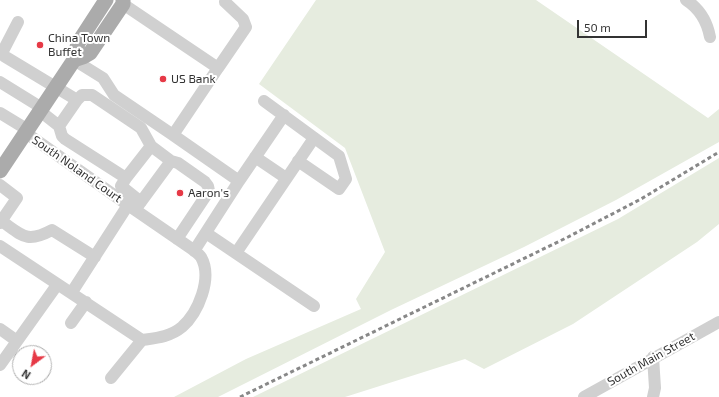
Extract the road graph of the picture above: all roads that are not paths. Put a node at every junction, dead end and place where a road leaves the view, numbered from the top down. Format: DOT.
graph roads {
  1 [pos="106,0"];
  2 [pos="225,1"];
  3 [pos="123,2"];
  4 [pos="695,2"];
  5 [pos="18,22"];
  6 [pos="710,37"];
  7 [pos="74,60"];
  8 [pos="218,68"];
  9 [pos="0,82"];
  10 [pos="56,87"];
  11 [pos="77,100"];
  12 [pos="264,101"];
  13 [pos="41,110"];
  14 [pos="0,113"];
  15 [pos="284,115"];
  16 [pos="59,126"];
  17 [pos="27,131"];
  18 [pos="173,135"];
  19 [pos="314,138"];
  20 [pos="151,146"];
  21 [pos="255,157"];
  22 [pos="171,161"];
  23 [pos="298,161"];
  24 [pos="111,168"];
  25 [pos="0,171"];
  26 [pos="286,178"];
  27 [pos="239,181"];
  28 [pos="0,185"];
  29 [pos="99,185"];
  30 [pos="120,187"];
  31 [pos="135,206"];
  32 [pos="0,222"];
  33 [pos="206,233"];
  34 [pos="177,239"];
  35 [pos="0,246"];
  36 [pos="194,251"];
  37 [pos="236,253"];
  38 [pos="95,257"];
  39 [pos="57,285"];
  40 [pos="72,292"];
  41 [pos="86,302"];
  42 [pos="314,306"];
  43 [pos="719,322"];
  44 [pos="71,323"];
  45 [pos="0,329"];
  46 [pos="142,340"];
  47 [pos="17,341"];
  48 [pos="653,357"];
  49 [pos="0,365"];
  50 [pos="111,378"];
  51 [pos="584,397"];
  52 [pos="653,397"];
  1 -- 7 [label="main road"];
  2 -- 8 [label="street"];
  3 -- 7 [label="main road"];
  3 -- 8 [label="street"];
  4 -- 6 [label="street"];
  5 -- 10 [label="street"];
  7 -- 10 [label="main road"];
  7 -- 18 [label="street"];
  8 -- 18 [label="street"];
  9 -- 13 [label="street"];
  10 -- 11 [label="street"];
  10 -- 13 [label="main road"];
  11 -- 16 [label="street"];
  11 -- 20 [label="street"];
  12 -- 15 [label="street"];
  13 -- 16 [label="street"];
  13 -- 17 [label="main road"];
  14 -- 17 [label="street, South Noland Court"];
  15 -- 19 [label="street"];
  15 -- 21 [label="street"];
  16 -- 24 [label="street"];
  17 -- 25 [label="main road"];
  17 -- 29 [label="street, South Noland Court"];
  18 -- 27 [label="street"];
  19 -- 23 [label="street"];
  19 -- 23 [label="street"];
  20 -- 22 [label="street"];
  20 -- 30 [label="street"];
  21 -- 26 [label="street"];
  21 -- 27 [label="street"];
  22 -- 31 [label="street"];
  22 -- 34 [label="street"];
  23 -- 26 [label="street"];
  24 -- 29 [label="street"];
  24 -- 30 [label="street"];
  26 -- 37 [label="street"];
  27 -- 33 [label="street"];
  28 -- 32 [label="street"];
  29 -- 30 [label="street, South Noland Court"];
  30 -- 31 [label="street, South Noland Court"];
  31 -- 34 [label="street, South Noland Court"];
  31 -- 38 [label="street, South Noland Court"];
  32 -- 38 [label="street"];
  33 -- 36 [label="street"];
  33 -- 37 [label="street"];
  34 -- 36 [label="street, South Noland Court"];
  35 -- 39 [label="street"];
  36 -- 46 [label="street, South Noland Court"];
  37 -- 42 [label="street"];
  38 -- 40 [label="street, South Noland Court"];
  39 -- 40 [label="street"];
  39 -- 47 [label="street"];
  40 -- 41 [label="street"];
  41 -- 44 [label="street"];
  41 -- 46 [label="street"];
  43 -- 48 [label="street, South Main Street"];
  45 -- 47 [label="street"];
  46 -- 50 [label="street"];
  47 -- 49 [label="street"];
  48 -- 51 [label="street, South Main Street"];
  48 -- 52 [label="street"];
}
